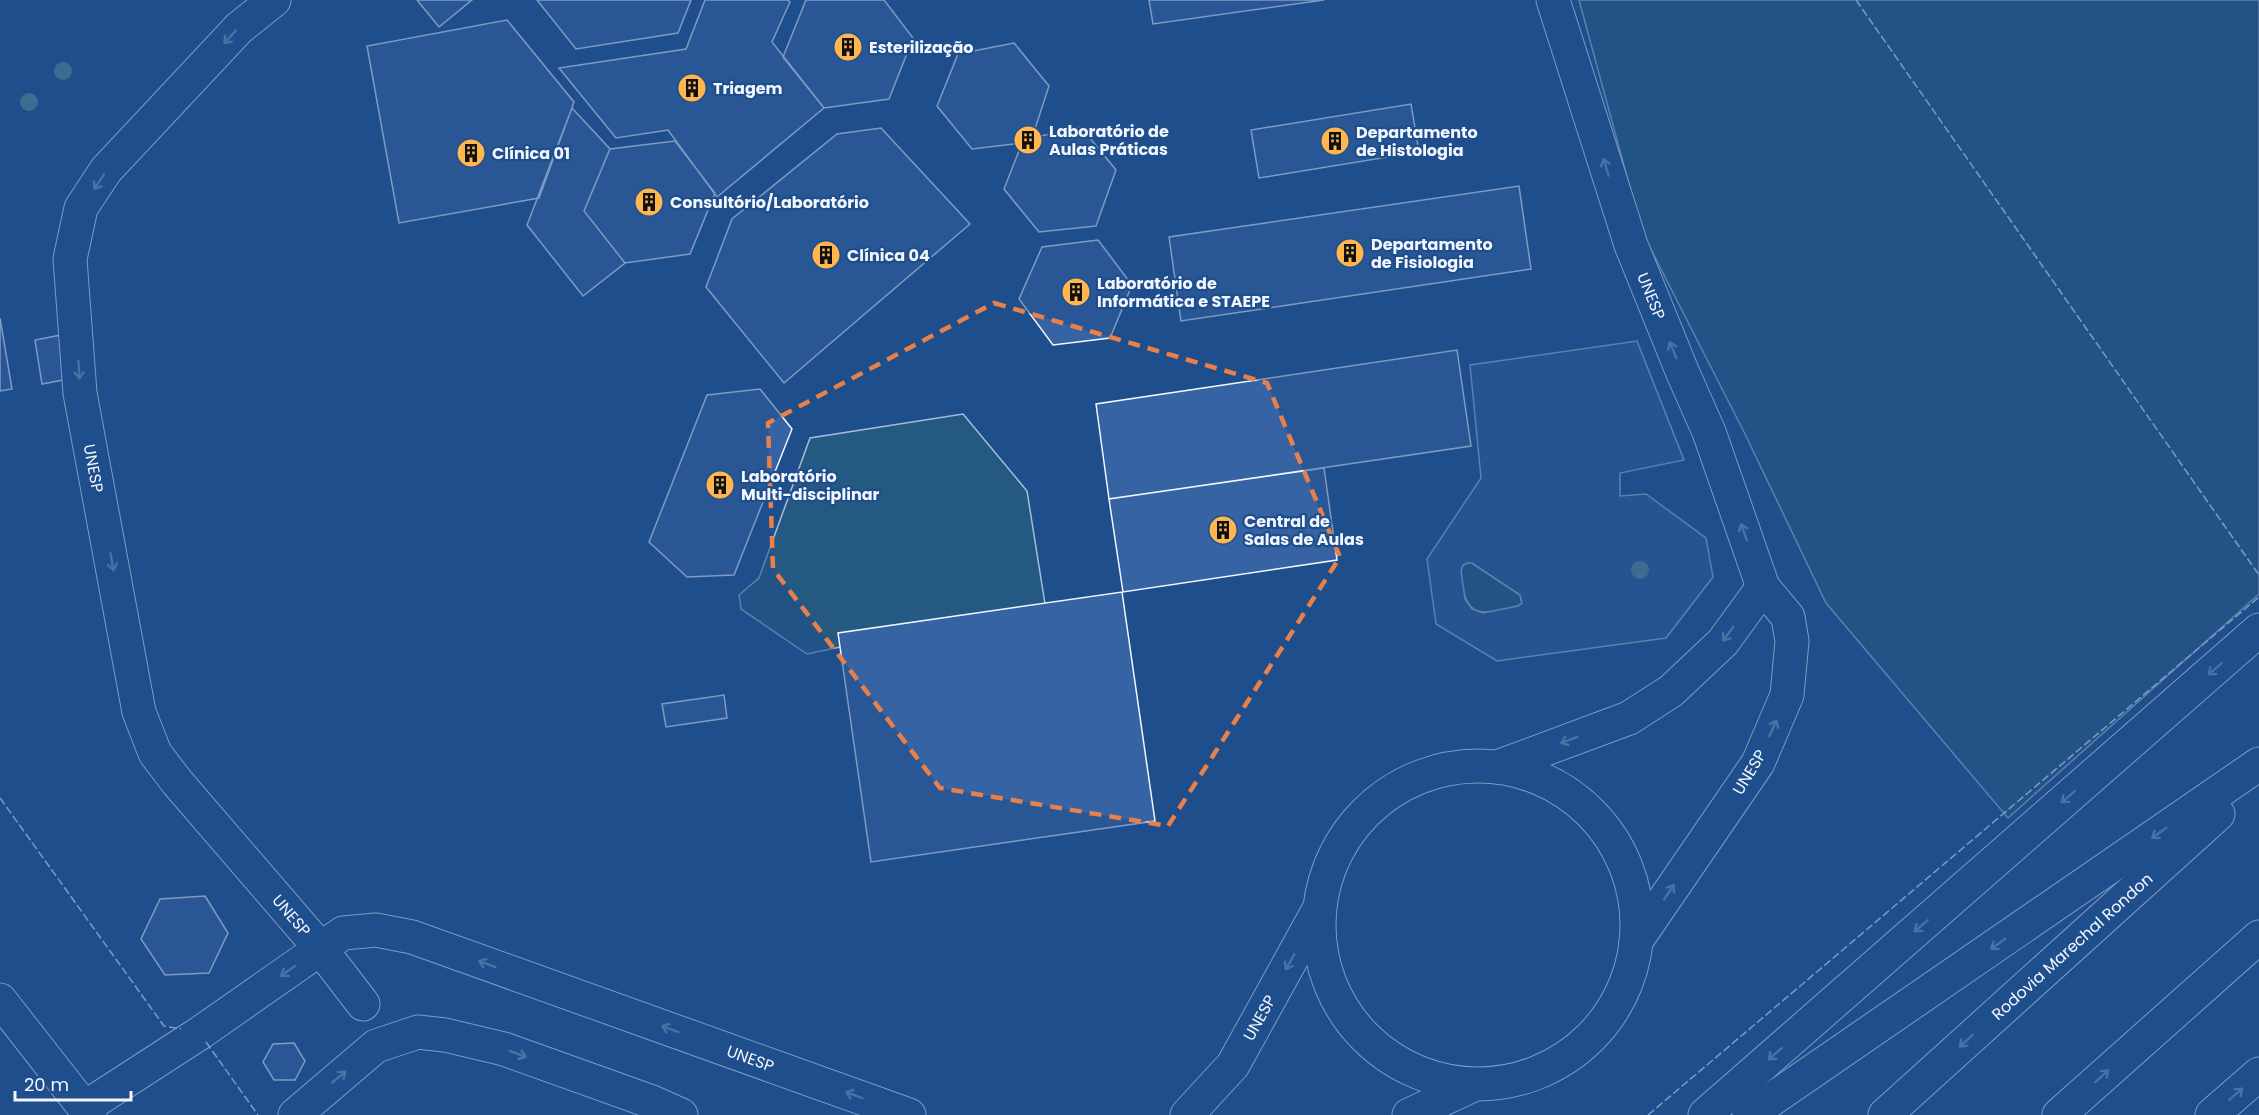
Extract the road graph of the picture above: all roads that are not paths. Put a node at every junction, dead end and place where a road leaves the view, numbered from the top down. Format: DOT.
graph roads {
  1 [pos="274,0"];
  2 [pos="1553,0"];
  3 [pos="1763,587"];
  4 [pos="2259,630"];
  5 [pos="2259,764"];
  6 [pos="1500,766"];
  7 [pos="2259,776"];
  8 [pos="1318,911"];
  9 [pos="2259,937"];
  10 [pos="1636,941"];
  11 [pos="320,948"];
  12 [pos="0,1000"];
  13 [pos="363,1004"];
  14 [pos="2259,1074"];
  15 [pos="1471,1086"];
  16 [pos="87,1111"];
  17 [pos="295,1115"];
  18 [pos="681,1115"];
  19 [pos="909,1115"];
  20 [pos="1187,1115"];
  21 [pos="1409,1115"];
  22 [pos="1705,1115"];
  23 [pos="1749,1115"];
  24 [pos="1885,1115"];
  25 [pos="2059,1115"];
  26 [pos="2212,1115"];
  1 -- 11 [label="main road, UNESP, one-way"];
  3 -- 2 [label="main road, UNESP, one-way"];
  3 -- 6 [label="main road, UNESP, one-way"];
  10 -- 3 [label="main road, UNESP, one-way"];
  4 -- 22 [label="main road, one-way"];
  5 -- 23 [label="main road, one-way"];
  6 -- 8 [label="main road, UNESP"];
  6 -- 10 [label="main road, UNESP"];
  7 -- 24 [label="main road, Rodovia Marechal Rondon, one-way"];
  8 -- 15 [label="main road, UNESP"];
  8 -- 20 [label="main road, UNESP, one-way"];
  25 -- 9 [label="main road, one-way"];
  10 -- 15 [label="main road, UNESP"];
  11 -- 13 [label="main road, UNESP"];
  11 -- 16 [label="main road, UNESP, one-way"];
  19 -- 11 [label="main road, UNESP, one-way"];
  12 -- 16 [label="main road"];
  26 -- 14 [label="main road, one-way"];
  15 -- 21 [label="main road, UNESP"];
  17 -- 18 [label="main road, one-way"];
}
